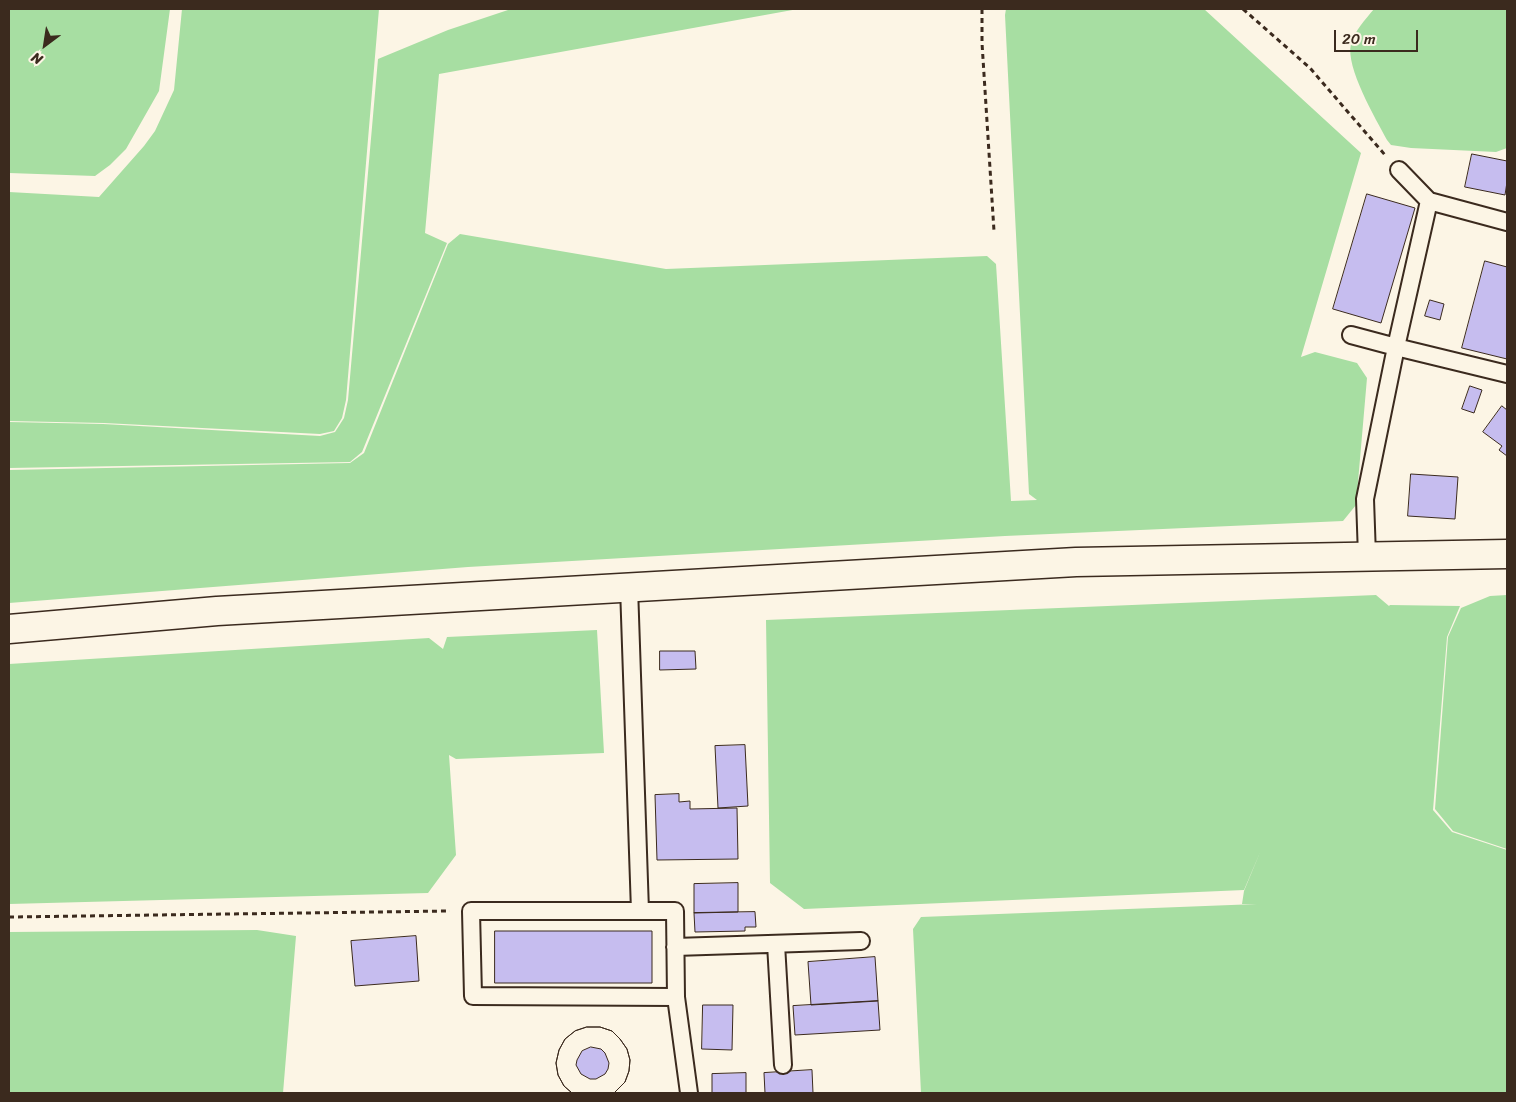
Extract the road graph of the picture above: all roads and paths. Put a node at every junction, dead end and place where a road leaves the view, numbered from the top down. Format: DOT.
graph roads {
  1 [pos="982,9"];
  2 [pos="1243,9"];
  3 [pos="1399,170"];
  4 [pos="1429,201"];
  5 [pos="1507,222"];
  6 [pos="994,231"];
  7 [pos="1350,336"];
  8 [pos="1396,347"];
  9 [pos="1507,374"];
  10 [pos="1507,554"];
  11 [pos="1367,556"];
  12 [pos="628,587"];
  13 [pos="9,629"];
  14 [pos="471,911"];
  15 [pos="640,911"];
  16 [pos="9,917"];
  17 [pos="861,941"];
  18 [pos="776,944"];
  19 [pos="675,947"];
  20 [pos="676,997"];
  21 [pos="783,1065"];
  22 [pos="690,1093"];
  1 -- 6 [label="path"];
  2 -- 3 [label="path"];
  3 -- 4 [label="lane"];
  4 -- 5 [label="lane"];
  4 -- 8 [label="lane"];
  7 -- 8 [label="lane"];
  8 -- 9 [label="lane"];
  8 -- 11 [label="lane"];
  10 -- 11 [label="street"];
  11 -- 12 [label="street"];
  12 -- 13 [label="street"];
  12 -- 15 [label="lane"];
  14 -- 15 [label="lane"];
  14 -- 16 [label="path"];
  14 -- 20 [label="lane"];
  15 -- 19 [label="lane"];
  17 -- 18 [label="lane"];
  18 -- 19 [label="lane"];
  18 -- 21 [label="lane"];
  19 -- 20 [label="lane"];
  20 -- 22 [label="lane"];
}
